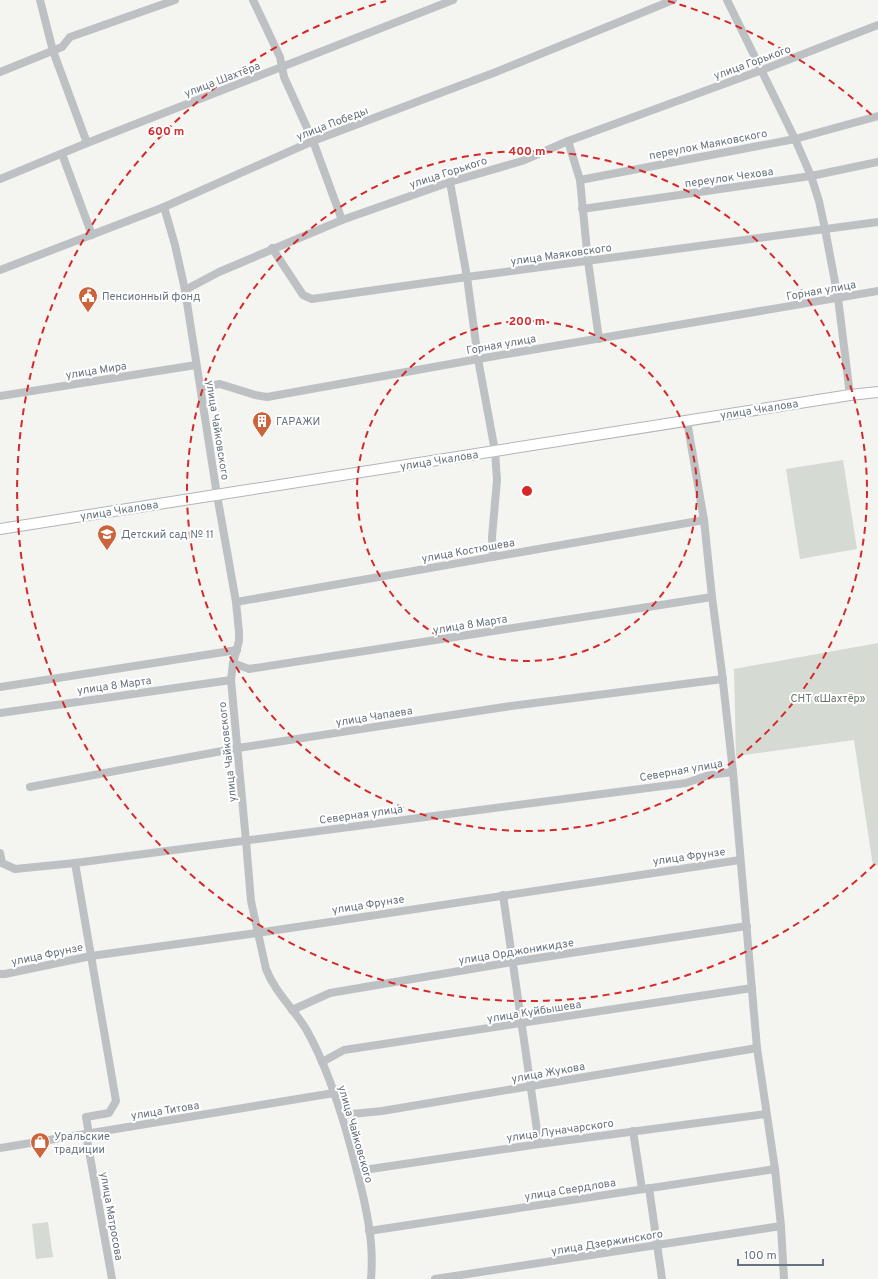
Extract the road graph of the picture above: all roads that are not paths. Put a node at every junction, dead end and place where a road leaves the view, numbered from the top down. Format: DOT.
graph roads {
  1 [pos="40,0"];
  2 [pos="175,0"];
  3 [pos="253,0"];
  4 [pos="453,0"];
  5 [pos="673,0"];
  6 [pos="727,0"];
  7 [pos="878,25"];
  8 [pos="54,51"];
  9 [pos="282,67"];
  10 [pos="762,70"];
  11 [pos="0,72"];
  12 [pos="878,116"];
  13 [pos="795,139"];
  14 [pos="568,141"];
  15 [pos="313,142"];
  16 [pos="87,143"];
  17 [pos="62,154"];
  18 [pos="878,162"];
  19 [pos="811,176"];
  20 [pos="0,179"];
  21 [pos="580,180"];
  22 [pos="450,182"];
  23 [pos="164,207"];
  24 [pos="582,209"];
  25 [pos="342,220"];
  26 [pos="878,222"];
  27 [pos="825,229"];
  28 [pos="92,235"];
  29 [pos="272,248"];
  30 [pos="588,261"];
  31 [pos="0,270"];
  32 [pos="467,277"];
  33 [pos="185,290"];
  34 [pos="878,291"];
  35 [pos="838,298"];
  36 [pos="599,339"];
  37 [pos="478,359"];
  38 [pos="196,365"];
  39 [pos="201,387"];
  40 [pos="878,392"];
  41 [pos="850,395"];
  42 [pos="0,396"];
  43 [pos="687,421"];
  44 [pos="495,451"];
  45 [pos="217,495"];
  46 [pos="704,520"];
  47 [pos="0,529"];
  48 [pos="493,557"];
  49 [pos="712,597"];
  50 [pos="236,602"];
  51 [pos="237,650"];
  52 [pos="233,663"];
  53 [pos="723,679"];
  54 [pos="231,680"];
  55 [pos="0,688"];
  56 [pos="0,713"];
  57 [pos="238,748"];
  58 [pos="733,772"];
  59 [pos="30,787"];
  60 [pos="246,840"];
  61 [pos="0,853"];
  62 [pos="740,860"];
  63 [pos="75,863"];
  64 [pos="503,895"];
  65 [pos="747,926"];
  66 [pos="257,932"];
  67 [pos="91,956"];
  68 [pos="512,962"];
  69 [pos="0,974"];
  70 [pos="752,988"];
  71 [pos="292,1010"];
  72 [pos="521,1024"];
  73 [pos="757,1048"];
  74 [pos="322,1062"];
  75 [pos="531,1086"];
  76 [pos="334,1094"];
  77 [pos="766,1114"];
  78 [pos="342,1115"];
  79 [pos="633,1131"];
  80 [pos="88,1134"];
  81 [pos="539,1144"];
  82 [pos="0,1148"];
  83 [pos="775,1169"];
  84 [pos="357,1171"];
  85 [pos="645,1189"];
  86 [pos="781,1226"];
  87 [pos="369,1231"];
  88 [pos="657,1246"];
  89 [pos="112,1279"];
  90 [pos="372,1279"];
  91 [pos="435,1279"];
  92 [pos="662,1279"];
  93 [pos="784,1279"];
  1 -- 8 [label="street"];
  2 -- 8 [label="street"];
  3 -- 9 [label="street"];
  4 -- 9 [label="street, улица Шахтёра"];
  5 -- 15 [label="street, улица Победы"];
  6 -- 10 [label="street"];
  7 -- 10 [label="street, улица Горького"];
  8 -- 11 [label="street"];
  8 -- 16 [label="street"];
  9 -- 15 [label="street"];
  9 -- 16 [label="street, улица Шахтёра"];
  10 -- 13 [label="street"];
  10 -- 14 [label="street, улица Горького"];
  12 -- 13 [label="street, переулок Маяковского"];
  13 -- 19 [label="street"];
  13 -- 21 [label="street, переулок Маяковского"];
  14 -- 21 [label="street"];
  14 -- 22 [label="street, улица Горького"];
  15 -- 23 [label="street, улица Победы"];
  15 -- 25 [label="street"];
  16 -- 17 [label="street, улица Шахтёра"];
  17 -- 20 [label="street, улица Шахтёра"];
  17 -- 28 [label="street"];
  18 -- 19 [label="street, переулок Чехова"];
  19 -- 24 [label="street, переулок Чехова"];
  19 -- 27 [label="street"];
  21 -- 24 [label="street"];
  22 -- 25 [label="street, улица Горького"];
  22 -- 32 [label="street"];
  23 -- 28 [label="street, улица Победы"];
  23 -- 33 [label="street, улица Чайковского"];
  24 -- 30 [label="street"];
  25 -- 29 [label="street, улица Горького"];
  26 -- 27 [label="street, улица Маяковского"];
  27 -- 30 [label="street, улица Маяковского"];
  27 -- 35 [label="street"];
  28 -- 31 [label="street, улица Победы"];
  29 -- 32 [label="street, улица Маяковского"];
  29 -- 33 [label="street, улица Горького"];
  30 -- 32 [label="street, улица Маяковского"];
  30 -- 36 [label="street"];
  32 -- 37 [label="street"];
  33 -- 38 [label="street, улица Чайковского"];
  34 -- 35 [label="street, Горная улица"];
  35 -- 36 [label="street, Горная улица"];
  35 -- 41 [label="street"];
  36 -- 37 [label="street, Горная улица"];
  37 -- 39 [label="street, Горная улица"];
  37 -- 44 [label="street"];
  38 -- 39 [label="street, улица Чайковского"];
  38 -- 42 [label="street, улица Мира"];
  39 -- 45 [label="street, улица Чайковского"];
  40 -- 41 [label="main road, улица Чкалова"];
  41 -- 43 [label="main road, улица Чкалова"];
  43 -- 44 [label="main road, улица Чкалова"];
  43 -- 46 [label="street"];
  44 -- 45 [label="main road, улица Чкалова"];
  44 -- 48 [label="street"];
  45 -- 47 [label="main road, улица Чкалова"];
  45 -- 50 [label="street, улица Чайковского"];
  46 -- 48 [label="street, улица Костюшева"];
  46 -- 49 [label="street"];
  48 -- 50 [label="street, улица Костюшева"];
  49 -- 52 [label="street, улица 8 Марта"];
  49 -- 53 [label="street"];
  50 -- 51 [label="street, улица Чайковского"];
  51 -- 52 [label="street, улица Чайковского"];
  51 -- 55 [label="street"];
  52 -- 54 [label="street, улица Чайковского"];
  53 -- 57 [label="street, улица Чапаева"];
  53 -- 58 [label="street"];
  54 -- 56 [label="street, улица 8 Марта"];
  54 -- 57 [label="street, улица Чайковского"];
  57 -- 59 [label="street, улица Чапаева"];
  57 -- 60 [label="street, улица Чайковского"];
  58 -- 60 [label="street, Северная улица"];
  58 -- 62 [label="street"];
  60 -- 63 [label="street, Северная улица"];
  60 -- 66 [label="street, улица Чайковского"];
  61 -- 63 [label="street, Северная улица"];
  62 -- 64 [label="street, улица Фрунзе"];
  62 -- 65 [label="street"];
  63 -- 67 [label="street"];
  64 -- 66 [label="street, улица Фрунзе"];
  64 -- 68 [label="street"];
  65 -- 68 [label="street, улица Орджоникидзе"];
  65 -- 70 [label="street"];
  66 -- 67 [label="street, улица Фрунзе"];
  66 -- 71 [label="street, улица Чайковского"];
  67 -- 69 [label="street, улица Фрунзе"];
  67 -- 80 [label="street, улица Матросова"];
  68 -- 71 [label="street, улица Орджоникидзе"];
  68 -- 72 [label="street"];
  70 -- 72 [label="street, улица Куйбышева"];
  70 -- 73 [label="street"];
  71 -- 74 [label="street, улица Чайковского"];
  72 -- 74 [label="street, улица Куйбышева"];
  72 -- 75 [label="street"];
  73 -- 75 [label="street, улица Жукова"];
  73 -- 77 [label="street"];
  74 -- 76 [label="street, улица Чайковского"];
  75 -- 78 [label="street, улица Жукова"];
  75 -- 81 [label="street"];
  76 -- 78 [label="street, улица Чайковского"];
  76 -- 80 [label="street, улица Титова"];
  77 -- 79 [label="street, улица Луначарского"];
  77 -- 83 [label="street"];
  78 -- 84 [label="street, улица Чайковского"];
  79 -- 81 [label="street, улица Луначарского"];
  79 -- 85 [label="street"];
  80 -- 82 [label="street, улица Титова"];
  80 -- 89 [label="street, улица Матросова"];
  81 -- 84 [label="street, улица Луначарского"];
  83 -- 85 [label="street, улица Свердлова"];
  83 -- 86 [label="street"];
  84 -- 87 [label="street, улица Чайковского"];
  85 -- 87 [label="street, улица Свердлова"];
  85 -- 88 [label="street"];
  86 -- 88 [label="street, улица Дзержинского"];
  86 -- 93 [label="street"];
  87 -- 90 [label="street, улица Чайковского"];
  88 -- 91 [label="street, улица Дзержинского"];
  88 -- 92 [label="street"];
}
